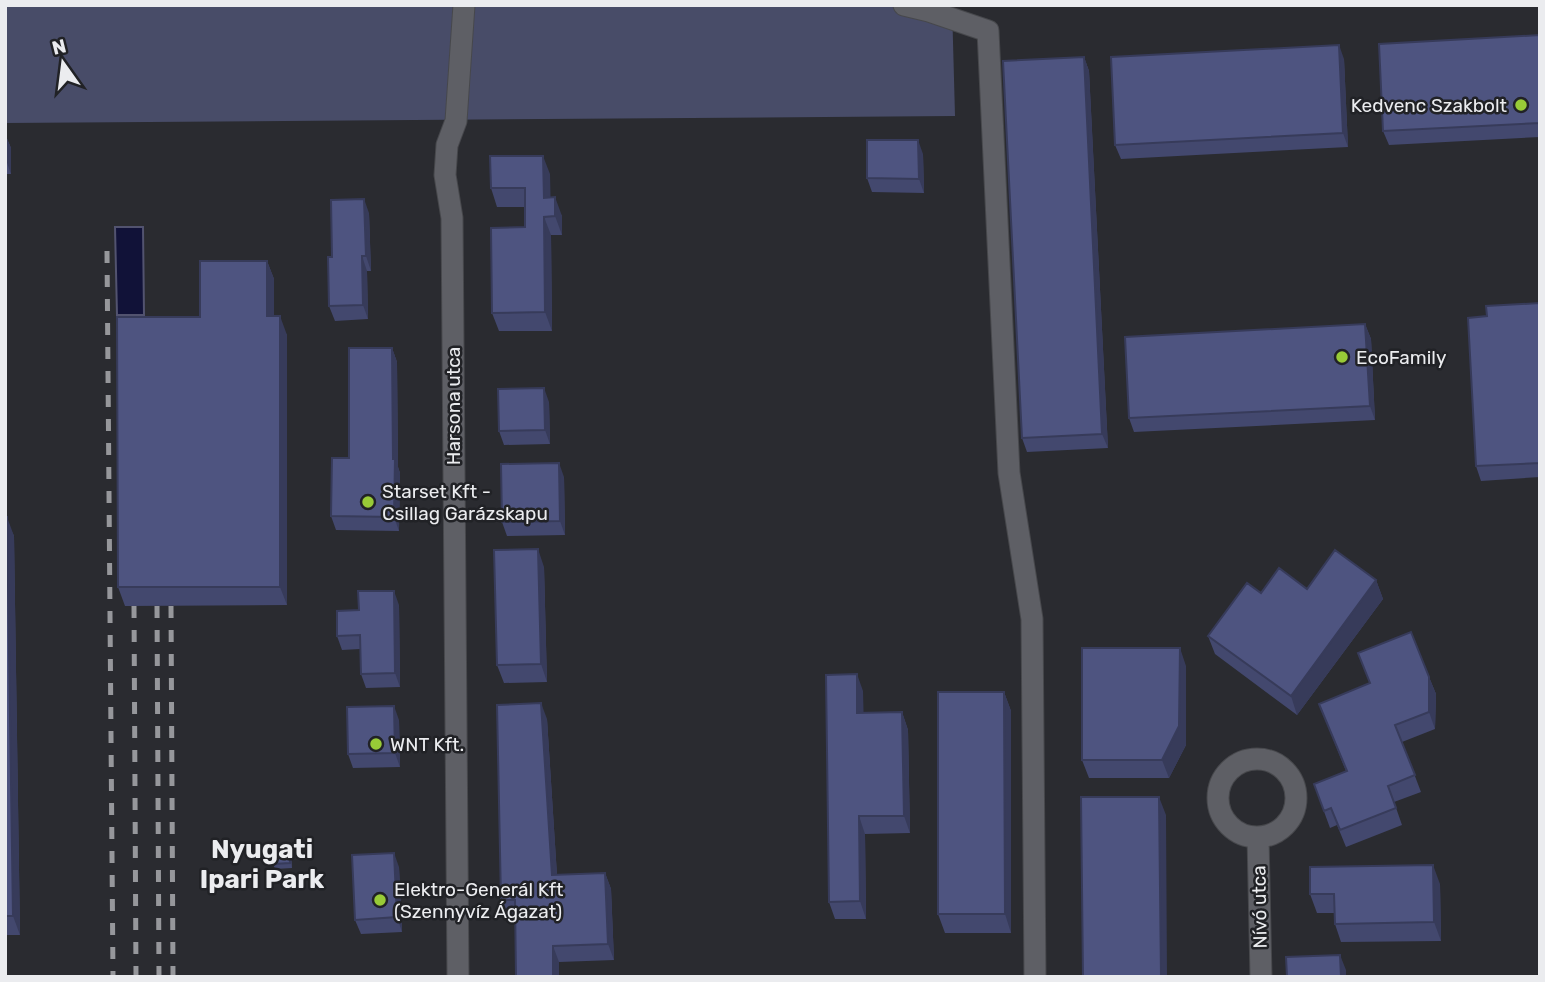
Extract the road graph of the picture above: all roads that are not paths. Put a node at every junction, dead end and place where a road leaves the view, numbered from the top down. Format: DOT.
graph roads {
  1 [pos="464,5"];
  2 [pos="904,5"];
  3 [pos="1258,837"];
  4 [pos="458,977"];
  5 [pos="1035,977"];
  6 [pos="1261,977"];
  1 -- 4 [label="street, Harsona utca"];
  2 -- 5 [label="street"];
  3 -- 6 [label="street, Nívó utca"];
}
